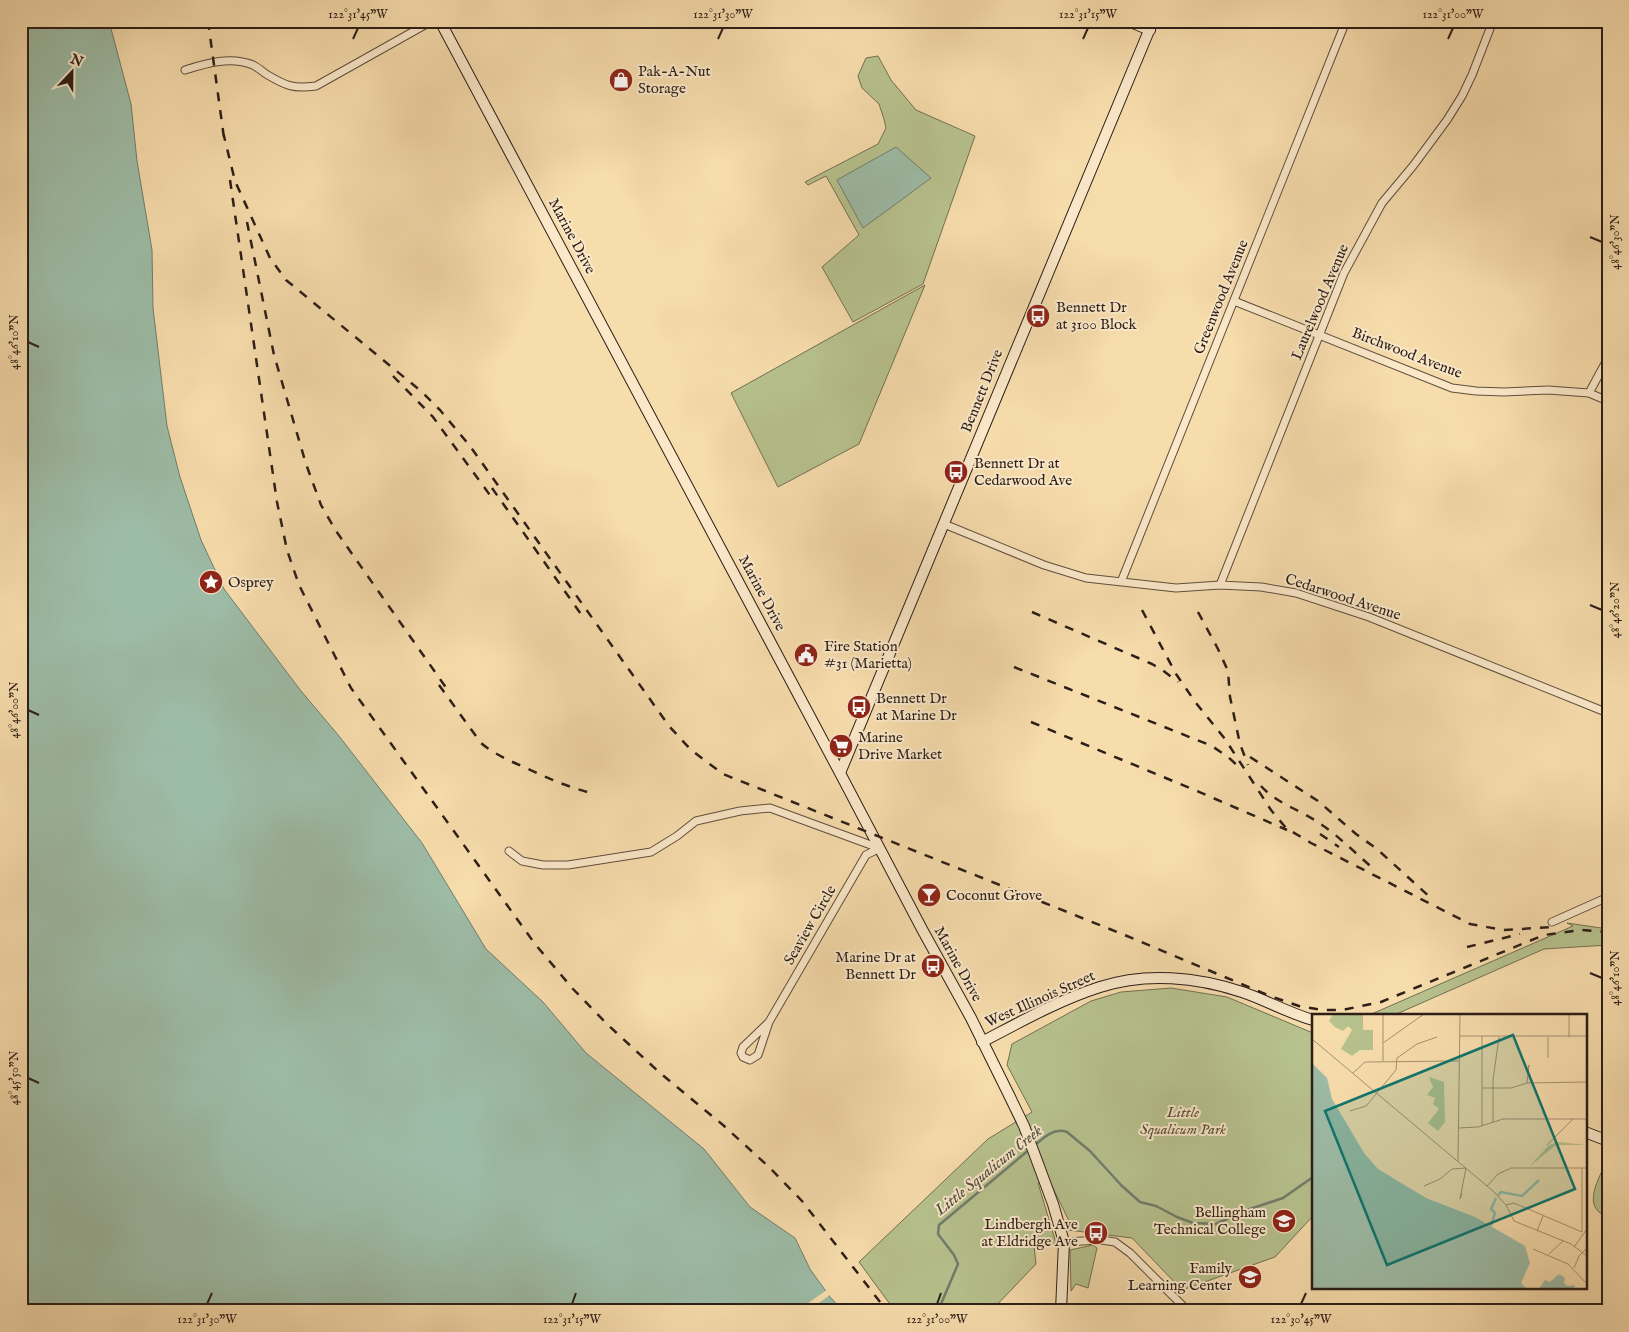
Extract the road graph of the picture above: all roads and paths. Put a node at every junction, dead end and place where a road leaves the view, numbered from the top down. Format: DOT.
graph roads {
  1 [pos="432,21"];
  2 [pos="440,21"];
  3 [pos="1128,21"];
  4 [pos="1346,21"];
  5 [pos="1493,21"];
  6 [pos="1152,26"];
  7 [pos="185,70"];
  8 [pos="1234,301"];
  9 [pos="1319,334"];
  10 [pos="1608,358"];
  11 [pos="1589,393"];
  12 [pos="1608,401"];
  13 [pos="944,524"];
  14 [pos="1120,582"];
  15 [pos="1220,585"];
  16 [pos="1608,712"];
  17 [pos="840,773"];
  18 [pos="880,848"];
  19 [pos="510,850"];
  20 [pos="1608,897"];
  21 [pos="1552,922"];
  22 [pos="1312,1020"];
  23 [pos="769,1022"];
  24 [pos="982,1042"];
  25 [pos="1586,1132"];
  26 [pos="1608,1141"];
  27 [pos="1064,1242"];
  28 [pos="1061,1311"];
  29 [pos="1188,1311"];
  1 -- 7 [label="street"];
  2 -- 17 [label="main road, Marine Drive"];
  3 -- 6 [label="main road"];
  4 -- 8 [label="street, Greenwood Avenue"];
  5 -- 9 [label="street, Laurelwood Avenue"];
  6 -- 13 [label="main road, Bennett Drive"];
  8 -- 9 [label="street, Birchwood Avenue"];
  8 -- 14 [label="street, Greenwood Avenue"];
  9 -- 11 [label="street, Birchwood Avenue"];
  9 -- 15 [label="street, Laurelwood Avenue"];
  10 -- 11 [label="street"];
  11 -- 12 [label="street, Birchwood Avenue"];
  13 -- 14 [label="street, Cedarwood Avenue"];
  13 -- 17 [label="main road, Bennett Drive"];
  14 -- 15 [label="street, Cedarwood Avenue"];
  15 -- 16 [label="street, Cedarwood Avenue"];
  17 -- 18 [label="main road, Marine Drive"];
  18 -- 19 [label="street"];
  18 -- 23 [label="street, Seaview Circle"];
  18 -- 24 [label="main road, Marine Drive"];
  20 -- 21 [label="street"];
  22 -- 24 [label="main road, West Illinois Street"];
  23 -- 23 [label="street, Seaview Circle"];
  24 -- 27 [label="main road, Marine Drive"];
  25 -- 26 [label="main road"];
  27 -- 28 [label="main road, Marine Drive"];
  27 -- 29 [label="street"];
}
